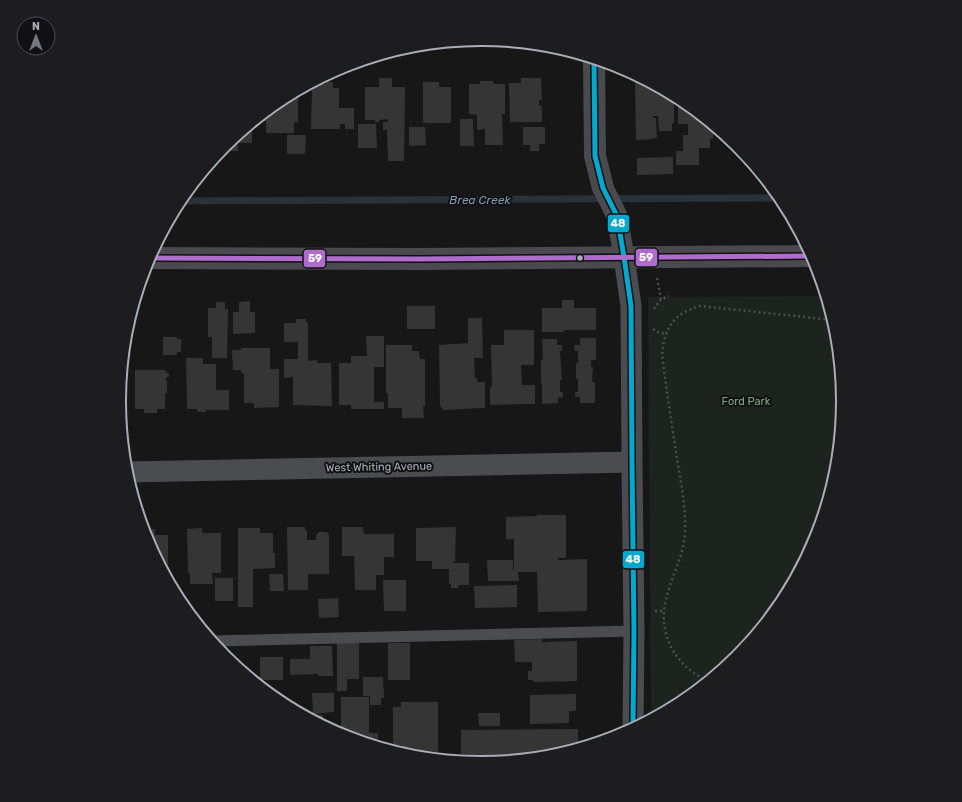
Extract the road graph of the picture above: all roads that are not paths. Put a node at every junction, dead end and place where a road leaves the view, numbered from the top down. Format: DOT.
graph roads {
  1 [pos="594,65"];
  2 [pos="603,188"];
  3 [pos="805,256"];
  4 [pos="624,257"];
  5 [pos="156,258"];
  6 [pos="632,462"];
  7 [pos="133,472"];
  8 [pos="634,631"];
  9 [pos="219,641"];
  10 [pos="633,721"];
  1 -- 2 [label="main road"];
  2 -- 4 [label="street"];
  3 -- 4 [label="main road"];
  4 -- 5 [label="main road"];
  4 -- 6 [label="street"];
  6 -- 7 [label="street, West Whiting Avenue"];
  6 -- 8 [label="street"];
  8 -- 9 [label="lane"];
  8 -- 10 [label="street"];
}
